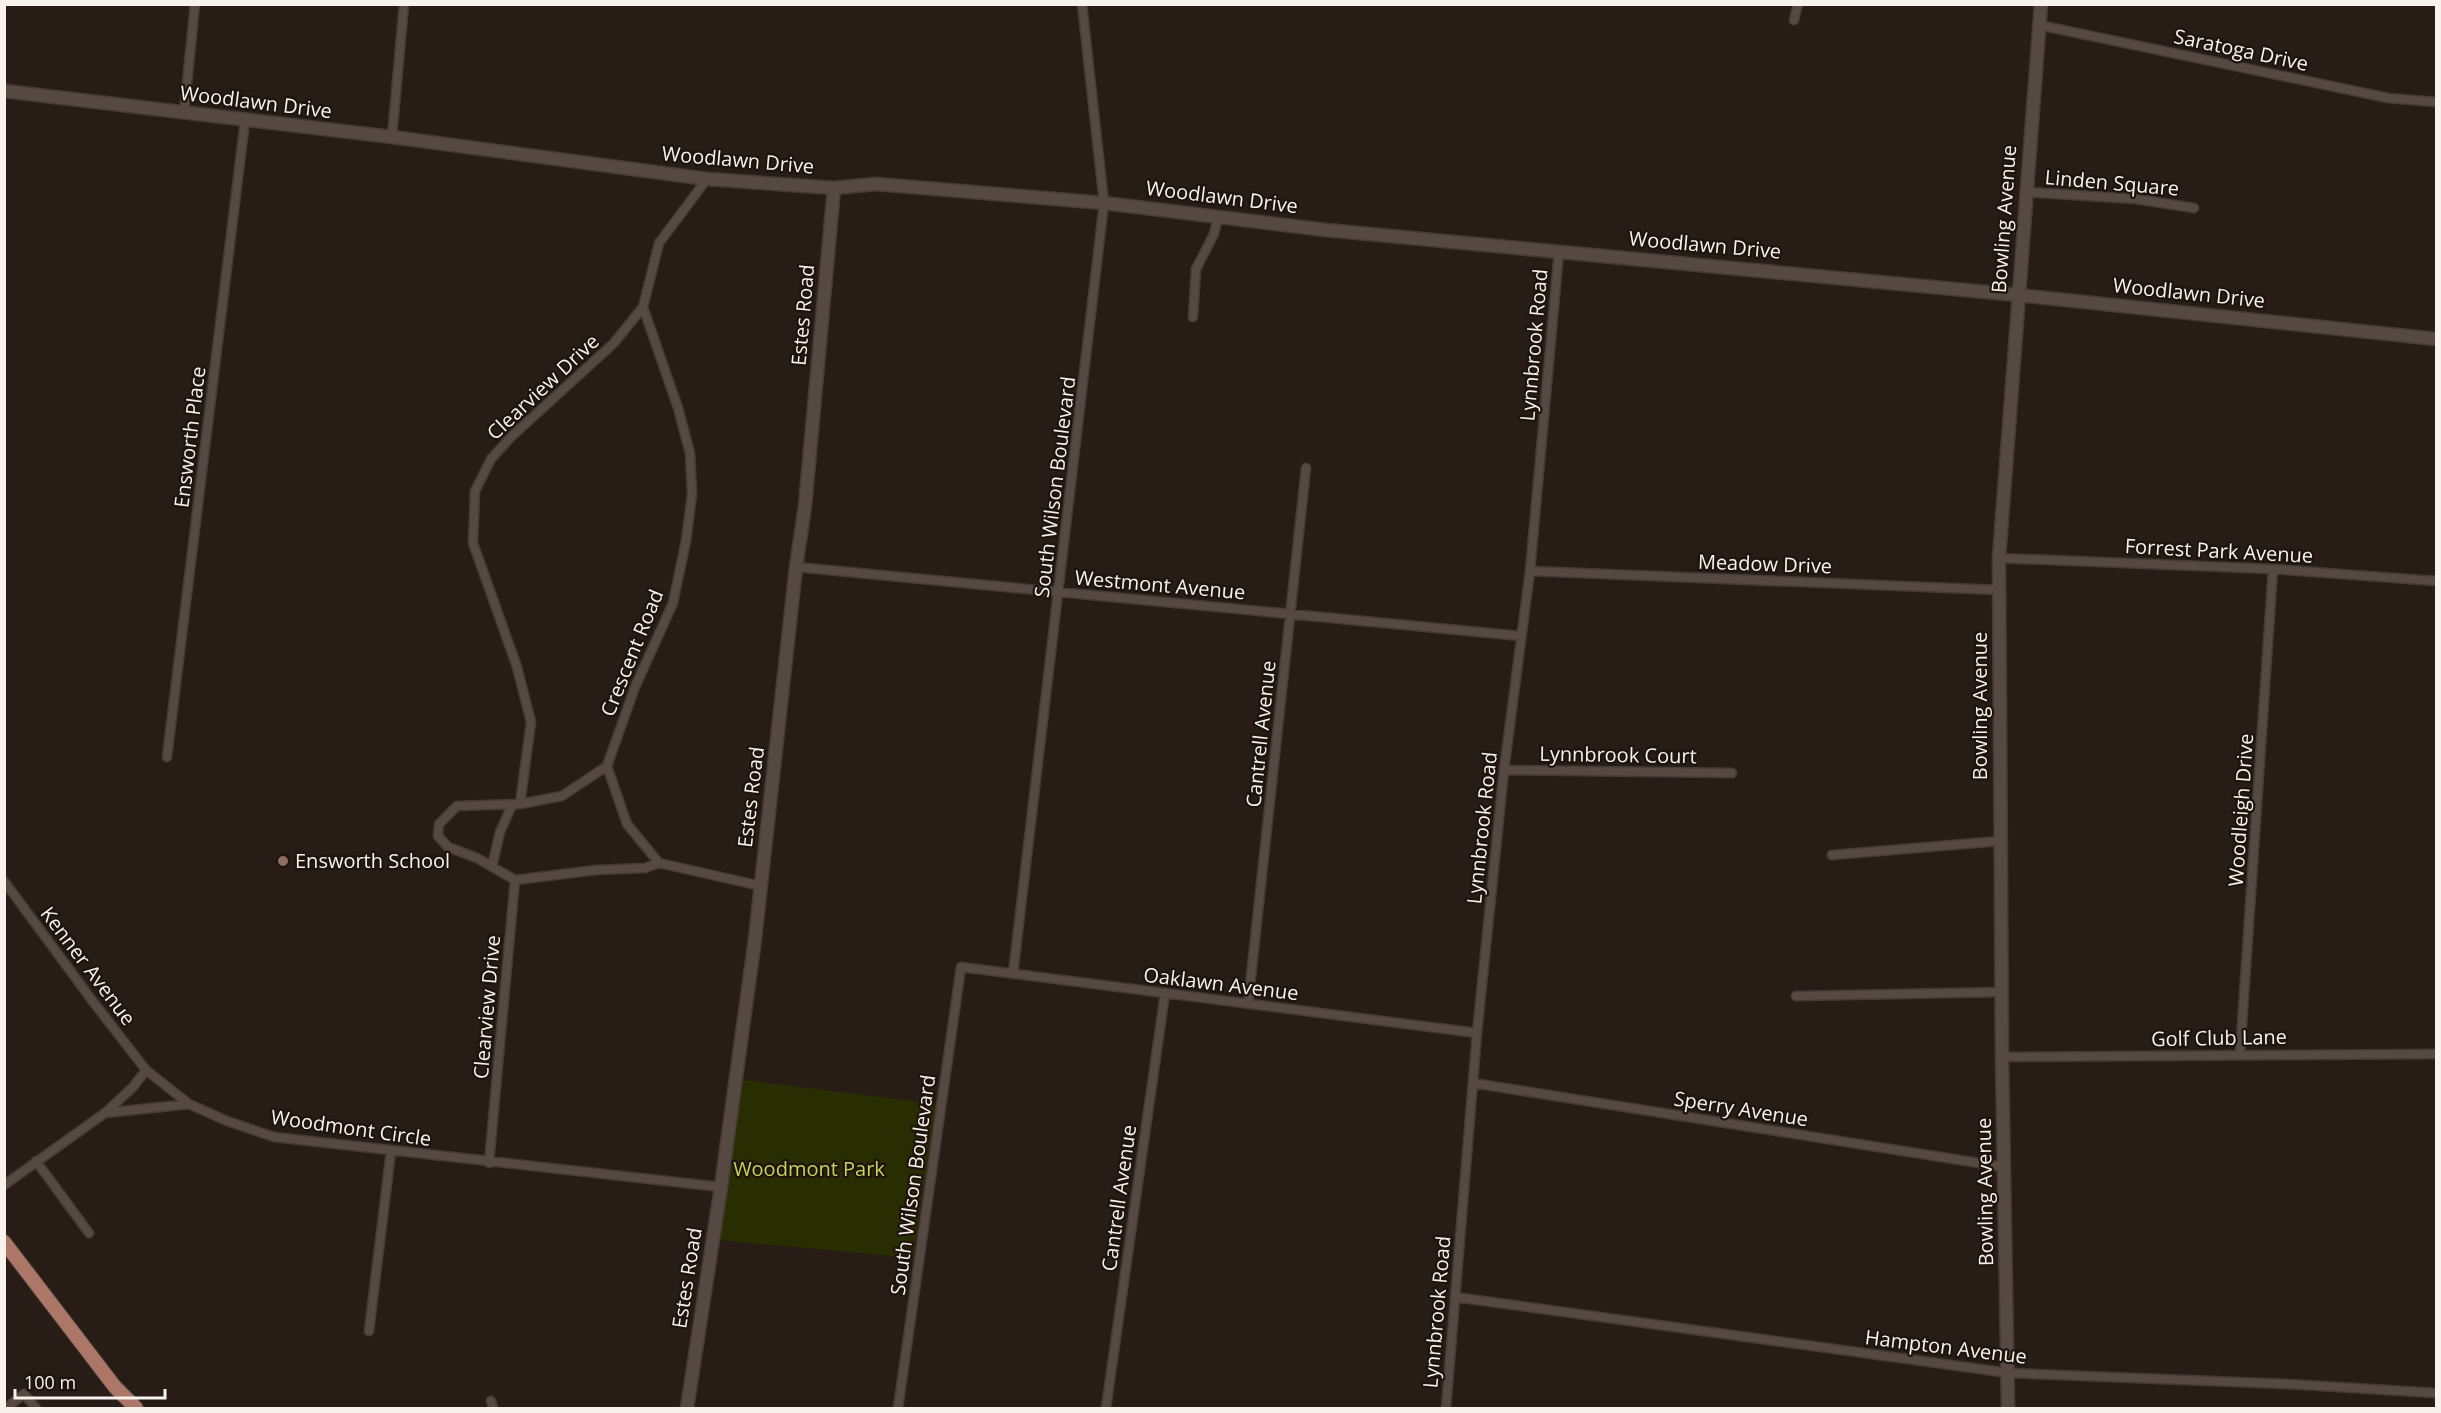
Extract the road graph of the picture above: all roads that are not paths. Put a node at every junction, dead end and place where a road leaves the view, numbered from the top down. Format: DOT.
graph roads {
  1 [pos="195,4"];
  2 [pos="404,4"];
  3 [pos="1082,4"];
  4 [pos="1798,4"];
  5 [pos="2041,4"];
  6 [pos="1794,20"];
  7 [pos="2039,25"];
  8 [pos="4,91"];
  9 [pos="2436,102"];
  10 [pos="184,113"];
  11 [pos="245,121"];
  12 [pos="392,137"];
  13 [pos="706,179"];
  14 [pos="834,188"];
  15 [pos="2026,192"];
  16 [pos="1104,202"];
  17 [pos="2194,208"];
  18 [pos="1218,217"];
  19 [pos="1558,251"];
  20 [pos="2018,295"];
  21 [pos="643,306"];
  22 [pos="1193,317"];
  23 [pos="2436,339"];
  24 [pos="1306,468"];
  25 [pos="1999,558"];
  26 [pos="796,567"];
  27 [pos="2273,569"];
  28 [pos="1530,571"];
  29 [pos="2436,581"];
  30 [pos="1999,590"];
  31 [pos="1060,592"];
  32 [pos="1290,613"];
  33 [pos="1521,636"];
  34 [pos="167,757"];
  35 [pos="607,766"];
  36 [pos="1504,770"];
  37 [pos="1732,773"];
  38 [pos="516,804"];
  39 [pos="2000,841"];
  40 [pos="1832,855"];
  41 [pos="659,863"];
  42 [pos="492,867"];
  43 [pos="515,880"];
  44 [pos="4,881"];
  45 [pos="760,886"];
  46 [pos="961,967"];
  47 [pos="1013,974"];
  48 [pos="2002,992"];
  49 [pos="1166,993"];
  50 [pos="1797,996"];
  51 [pos="1248,1004"];
  52 [pos="1477,1033"];
  53 [pos="2240,1054"];
  54 [pos="2436,1054"];
  55 [pos="2002,1057"];
  56 [pos="146,1070"];
  57 [pos="1473,1083"];
  58 [pos="189,1104"];
  59 [pos="105,1113"];
  60 [pos="391,1151"];
  61 [pos="36,1161"];
  62 [pos="489,1163"];
  63 [pos="2004,1167"];
  64 [pos="4,1185"];
  65 [pos="721,1187"];
  66 [pos="88,1233"];
  67 [pos="6,1249"];
  68 [pos="1455,1297"];
  69 [pos="369,1331"];
  70 [pos="2009,1373"];
  71 [pos="2436,1394"];
  72 [pos="6,1408"];
  73 [pos="36,1408"];
  74 [pos="136,1408"];
  75 [pos="687,1408"];
  76 [pos="898,1408"];
  77 [pos="1106,1408"];
  78 [pos="1446,1408"];
  79 [pos="2008,1408"];
  1 -- 10 [label="street"];
  2 -- 12 [label="street"];
  3 -- 16 [label="street, South Wilson Boulevard"];
  4 -- 6 [label="street"];
  5 -- 7 [label="street, Bowling Avenue"];
  7 -- 9 [label="street, Saratoga Drive"];
  7 -- 15 [label="street, Bowling Avenue"];
  8 -- 10 [label="street, Woodlawn Drive"];
  10 -- 11 [label="street, Woodlawn Drive"];
  11 -- 12 [label="street, Woodlawn Drive"];
  11 -- 34 [label="street, Ensworth Place"];
  12 -- 13 [label="street, Woodlawn Drive"];
  13 -- 14 [label="street, Woodlawn Drive"];
  13 -- 21 [label="street, Clearview Drive"];
  14 -- 16 [label="street, Woodlawn Drive"];
  14 -- 26 [label="street, Estes Road"];
  15 -- 17 [label="street, Linden Square"];
  15 -- 20 [label="street, Bowling Avenue"];
  16 -- 18 [label="street, Woodlawn Drive"];
  16 -- 31 [label="street, South Wilson Boulevard"];
  18 -- 19 [label="street, Woodlawn Drive"];
  18 -- 22 [label="street"];
  19 -- 20 [label="street, Woodlawn Drive"];
  19 -- 28 [label="street, Lynnbrook Road"];
  20 -- 23 [label="street, Woodlawn Drive"];
  20 -- 25 [label="street, Bowling Avenue"];
  21 -- 35 [label="street, Crescent Road"];
  21 -- 38 [label="street, Clearview Drive"];
  24 -- 32 [label="street, Cantrell Avenue"];
  25 -- 27 [label="street, Forrest Park Avenue"];
  25 -- 30 [label="street, Bowling Avenue"];
  26 -- 31 [label="street, Westmont Avenue"];
  26 -- 45 [label="street, Estes Road"];
  27 -- 29 [label="street, Forrest Park Avenue"];
  27 -- 53 [label="street, Woodleigh Drive"];
  28 -- 30 [label="street, Meadow Drive"];
  28 -- 33 [label="street, Lynnbrook Road"];
  30 -- 39 [label="street, Bowling Avenue"];
  31 -- 32 [label="street, Westmont Avenue"];
  31 -- 47 [label="street, South Wilson Boulevard"];
  32 -- 33 [label="street, Westmont Avenue"];
  32 -- 51 [label="street, Cantrell Avenue"];
  33 -- 36 [label="street, Lynnbrook Road"];
  35 -- 38 [label="street"];
  35 -- 41 [label="street"];
  36 -- 37 [label="street, Lynnbrook Court"];
  36 -- 52 [label="street, Lynnbrook Road"];
  38 -- 42 [label="street, Clearview Drive"];
  38 -- 42 [label="street"];
  39 -- 40 [label="street"];
  39 -- 48 [label="street, Bowling Avenue"];
  41 -- 43 [label="street"];
  41 -- 45 [label="street"];
  42 -- 43 [label="street"];
  43 -- 62 [label="street, Clearview Drive"];
  44 -- 56 [label="street, Kenner Avenue"];
  45 -- 65 [label="street, Estes Road"];
  46 -- 47 [label="street, Oaklawn Avenue"];
  46 -- 76 [label="street, South Wilson Boulevard"];
  47 -- 49 [label="street, Oaklawn Avenue"];
  48 -- 50 [label="street"];
  48 -- 55 [label="street, Bowling Avenue"];
  49 -- 51 [label="street, Oaklawn Avenue"];
  49 -- 77 [label="street, Cantrell Avenue"];
  51 -- 52 [label="street, Oaklawn Avenue"];
  52 -- 57 [label="street, Lynnbrook Road"];
  53 -- 54 [label="street, Golf Club Lane"];
  53 -- 55 [label="street, Golf Club Lane"];
  55 -- 63 [label="street, Bowling Avenue"];
  56 -- 58 [label="street, Kenner Avenue"];
  56 -- 59 [label="street"];
  57 -- 63 [label="street, Sperry Avenue"];
  57 -- 68 [label="street, Lynnbrook Road"];
  58 -- 59 [label="street"];
  58 -- 60 [label="street, Woodmont Circle"];
  59 -- 61 [label="street"];
  60 -- 62 [label="street, Woodmont Circle"];
  60 -- 69 [label="street"];
  61 -- 64 [label="street"];
  61 -- 66 [label="street"];
  62 -- 65 [label="street, Woodmont Circle"];
  63 -- 70 [label="street, Bowling Avenue"];
  65 -- 75 [label="street, Estes Road"];
  67 -- 74 [label="main road"];
  68 -- 70 [label="street, Hampton Avenue"];
  68 -- 78 [label="street, Lynnbrook Road"];
  70 -- 71 [label="street, Hampton Avenue"];
  70 -- 79 [label="street, Bowling Avenue"];
  72 -- 73 [label="street"];
}
